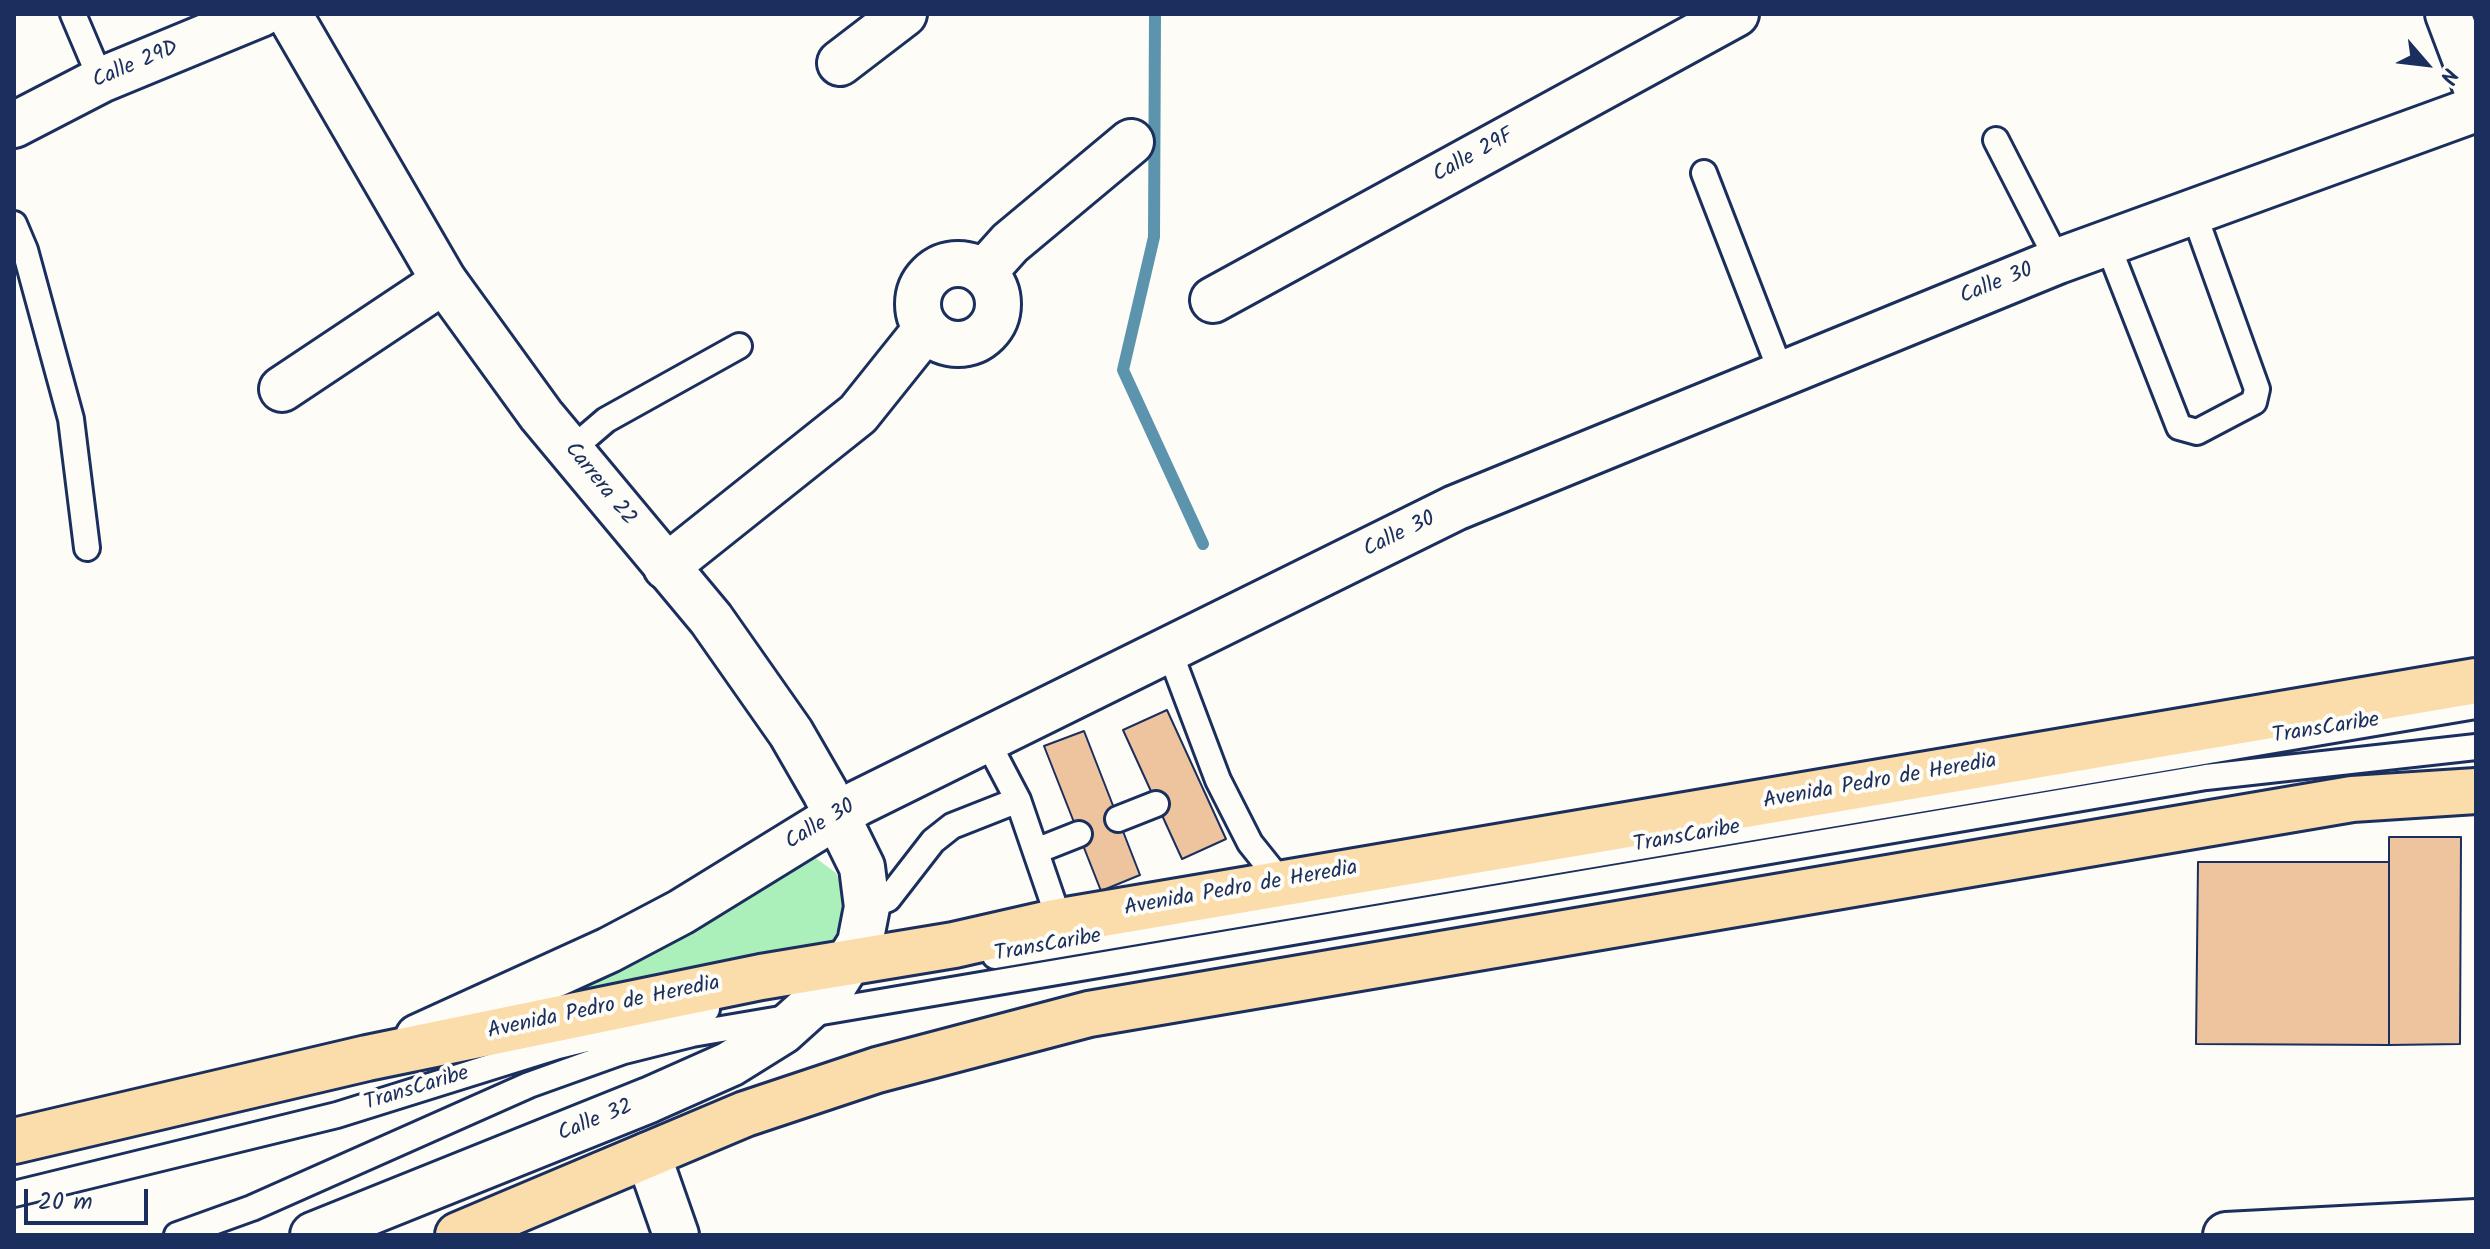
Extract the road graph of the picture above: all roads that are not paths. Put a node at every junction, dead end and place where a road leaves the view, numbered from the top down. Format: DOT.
graph roads {
  1 [pos="73,14"];
  2 [pos="261,14"];
  3 [pos="289,14"];
  4 [pos="904,14"];
  5 [pos="1736,14"];
  6 [pos="2448,14"];
  7 [pos="840,63"];
  8 [pos="101,80"];
  9 [pos="2476,88"];
  10 [pos="2476,109"];
  11 [pos="14,125"];
  12 [pos="1996,140"];
  13 [pos="1131,142"];
  14 [pos="1704,173"];
  15 [pos="2193,211"];
  16 [pos="14,224"];
  17 [pos="2107,243"];
  18 [pos="2058,261"];
  19 [pos="984,272"];
  20 [pos="444,281"];
  21 [pos="1213,300"];
  22 [pos="926,329"];
  23 [pos="739,346"];
  24 [pos="1781,372"];
  25 [pos="282,389"];
  26 [pos="571,450"];
  27 [pos="87,548"];
  28 [pos="666,567"];
  29 [pos="1169,650"];
  30 [pos="2476,681"];
  31 [pos="2476,706"];
  32 [pos="986,739"];
  33 [pos="2476,747"];
  34 [pos="2476,791"];
  35 [pos="1018,800"];
  36 [pos="1156,804"];
  37 [pos="838,816"];
  38 [pos="1118,819"];
  39 [pos="1079,834"];
  40 [pos="1036,851"];
  41 [pos="1282,883"];
  42 [pos="867,907"];
  43 [pos="1055,922"];
  44 [pos="830,987"];
  45 [pos="367,1058"];
  46 [pos="14,1141"];
  47 [pos="648,1155"];
  48 [pos="14,1194"];
  49 [pos="2476,1222"];
  50 [pos="177,1235"];
  51 [pos="313,1235"];
  52 [pos="458,1235"];
  53 [pos="676,1235"];
  54 [pos="2226,1235"];
  1 -- 8 [label="lane"];
  2 -- 8 [label="street, Calle 29D"];
  3 -- 20 [label="street, Carrera 22"];
  4 -- 7 [label="street"];
  5 -- 21 [label="street, Calle 29F"];
  6 -- 9 [label="street"];
  8 -- 11 [label="street, Calle 29D"];
  10 -- 15 [label="street, Calle 30"];
  12 -- 18 [label="lane"];
  13 -- 19 [label="street"];
  14 -- 24 [label="lane"];
  15 -- 17 [label="street, Calle 30"];
  15 -- 17 [label="lane"];
  16 -- 27 [label="lane"];
  17 -- 18 [label="street, Calle 30"];
  18 -- 24 [label="street, Calle 30"];
  19 -- 22 [label="street"];
  19 -- 22 [label="street"];
  20 -- 25 [label="street"];
  20 -- 26 [label="street, Carrera 22"];
  22 -- 28 [label="street"];
  23 -- 26 [label="lane"];
  24 -- 29 [label="street, Calle 30"];
  26 -- 28 [label="street, Carrera 22"];
  28 -- 37 [label="street, Carrera 22"];
  29 -- 32 [label="street, Calle 30"];
  29 -- 41 [label="lane"];
  30 -- 41 [label="highway, Avenida Pedro de Heredia"];
  31 -- 44 [label="lane, TransCaribe"];
  32 -- 35 [label="lane"];
  32 -- 37 [label="street, Calle 30"];
  33 -- 44 [label="lane, TransCaribe"];
  34 -- 47 [label="highway"];
  35 -- 40 [label="lane"];
  35 -- 42 [label="lane"];
  36 -- 38 [label="lane"];
  37 -- 42 [label="street, Carrera 22"];
  37 -- 45 [label="street, Calle 30"];
  39 -- 40 [label="lane"];
  40 -- 43 [label="lane"];
  41 -- 43 [label="highway, Avenida Pedro de Heredia"];
  42 -- 44 [label="street, Carrera 22"];
  43 -- 44 [label="highway, Avenida Pedro de Heredia"];
  44 -- 45 [label="highway, Avenida Pedro de Heredia"];
  44 -- 48 [label="lane, TransCaribe"];
  44 -- 50 [label="lane, TransCaribe"];
  44 -- 51 [label="street, Calle 32"];
  45 -- 46 [label="highway, Avenida Pedro de Heredia"];
  47 -- 52 [label="highway"];
  47 -- 53 [label="street"];
  49 -- 54 [label="street"];
}
